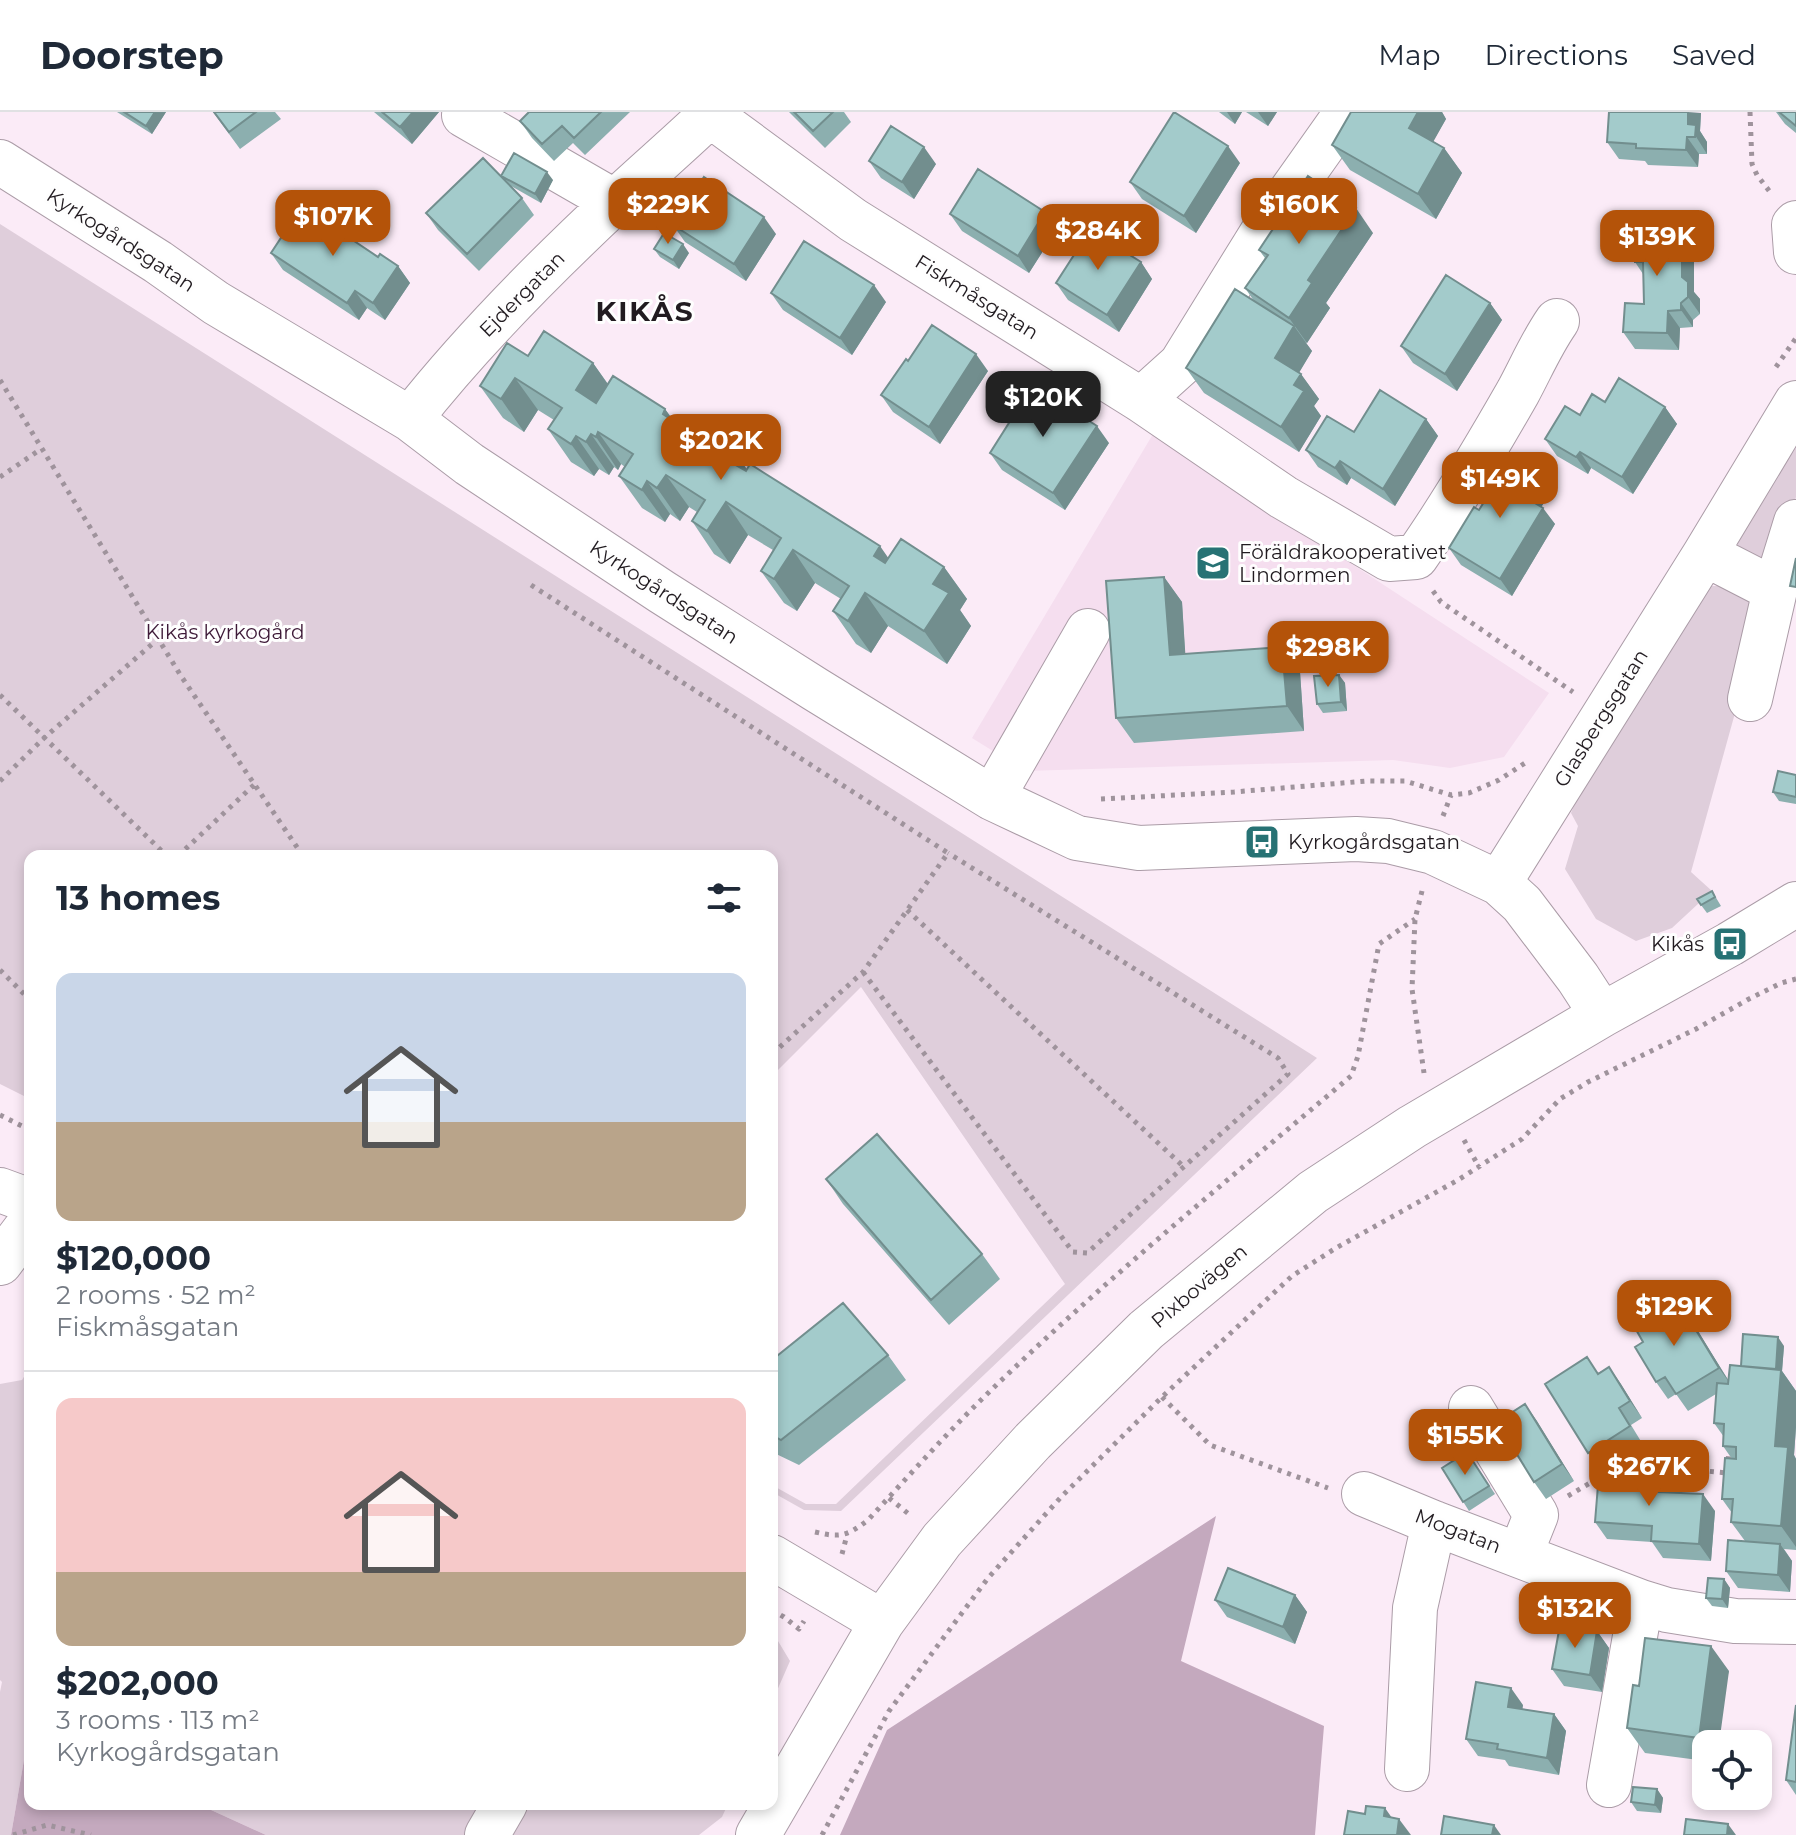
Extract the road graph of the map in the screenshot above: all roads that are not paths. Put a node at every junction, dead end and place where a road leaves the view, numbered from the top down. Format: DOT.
graph roads {
  1 [pos="1347,112"];
  2 [pos="711,113"];
  3 [pos="464,115"];
  4 [pos="0,162"];
  5 [pos="615,202"];
  6 [pos="1557,321"];
  7 [pos="1141,400"];
  8 [pos="1796,403"];
  9 [pos="410,419"];
  10 [pos="1796,522"];
  11 [pos="1705,554"];
  12 [pos="1775,590"];
  13 [pos="1088,631"];
  14 [pos="1750,699"];
  15 [pos="992,798"];
  16 [pos="1499,883"];
  17 [pos="1796,904"];
  18 [pos="1602,1015"];
  19 [pos="0,1190"];
  20 [pos="24,1199"];
  21 [pos="24,1231"];
  22 [pos="0,1263"];
  23 [pos="1471,1408"];
  24 [pos="1364,1494"];
  25 [pos="1434,1523"];
  26 [pos="789,1543"];
  27 [pos="1520,1555"];
  28 [pos="1641,1602"];
  29 [pos="882,1622"];
  30 [pos="1796,1622"];
  31 [pos="1407,1769"];
  32 [pos="1609,1785"];
  33 [pos="778,1801"];
  34 [pos="502,1810"];
  35 [pos="773,1810"];
  36 [pos="487,1835"];
  37 [pos="758,1835"];
  1 -- 7 [label="street"];
  2 -- 5 [label="street, Ejdergatan"];
  2 -- 7 [label="street, Fiskmåsgatan"];
  3 -- 5 [label="street"];
  4 -- 9 [label="street, Kyrkogårdsgatan"];
  5 -- 9 [label="street, Ejdergatan"];
  6 -- 7 [label="street, Fiskmåsgatan"];
  8 -- 11 [label="street, Glasbergsgatan"];
  9 -- 15 [label="street, Kyrkogårdsgatan"];
  10 -- 12 [label="street"];
  11 -- 12 [label="street"];
  11 -- 16 [label="street, Glasbergsgatan"];
  12 -- 14 [label="street"];
  13 -- 15 [label="street"];
  15 -- 16 [label="street, Kyrkogårdsgatan"];
  16 -- 18 [label="street, Kyrkogårdsgatan"];
  17 -- 18 [label="street, Pixbovägen"];
  18 -- 29 [label="street, Pixbovägen"];
  19 -- 20 [label="street"];
  21 -- 22 [label="street"];
  23 -- 27 [label="street"];
  24 -- 25 [label="street, Mogatan"];
  25 -- 27 [label="street, Mogatan"];
  25 -- 31 [label="street"];
  26 -- 29 [label="street"];
  27 -- 28 [label="street, Mogatan"];
  28 -- 30 [label="street, Mogatan"];
  28 -- 32 [label="street"];
  29 -- 33 [label="street, Pixbovägen"];
  34 -- 36 [label="street"];
  35 -- 37 [label="street, Pixbovägen"];
}
